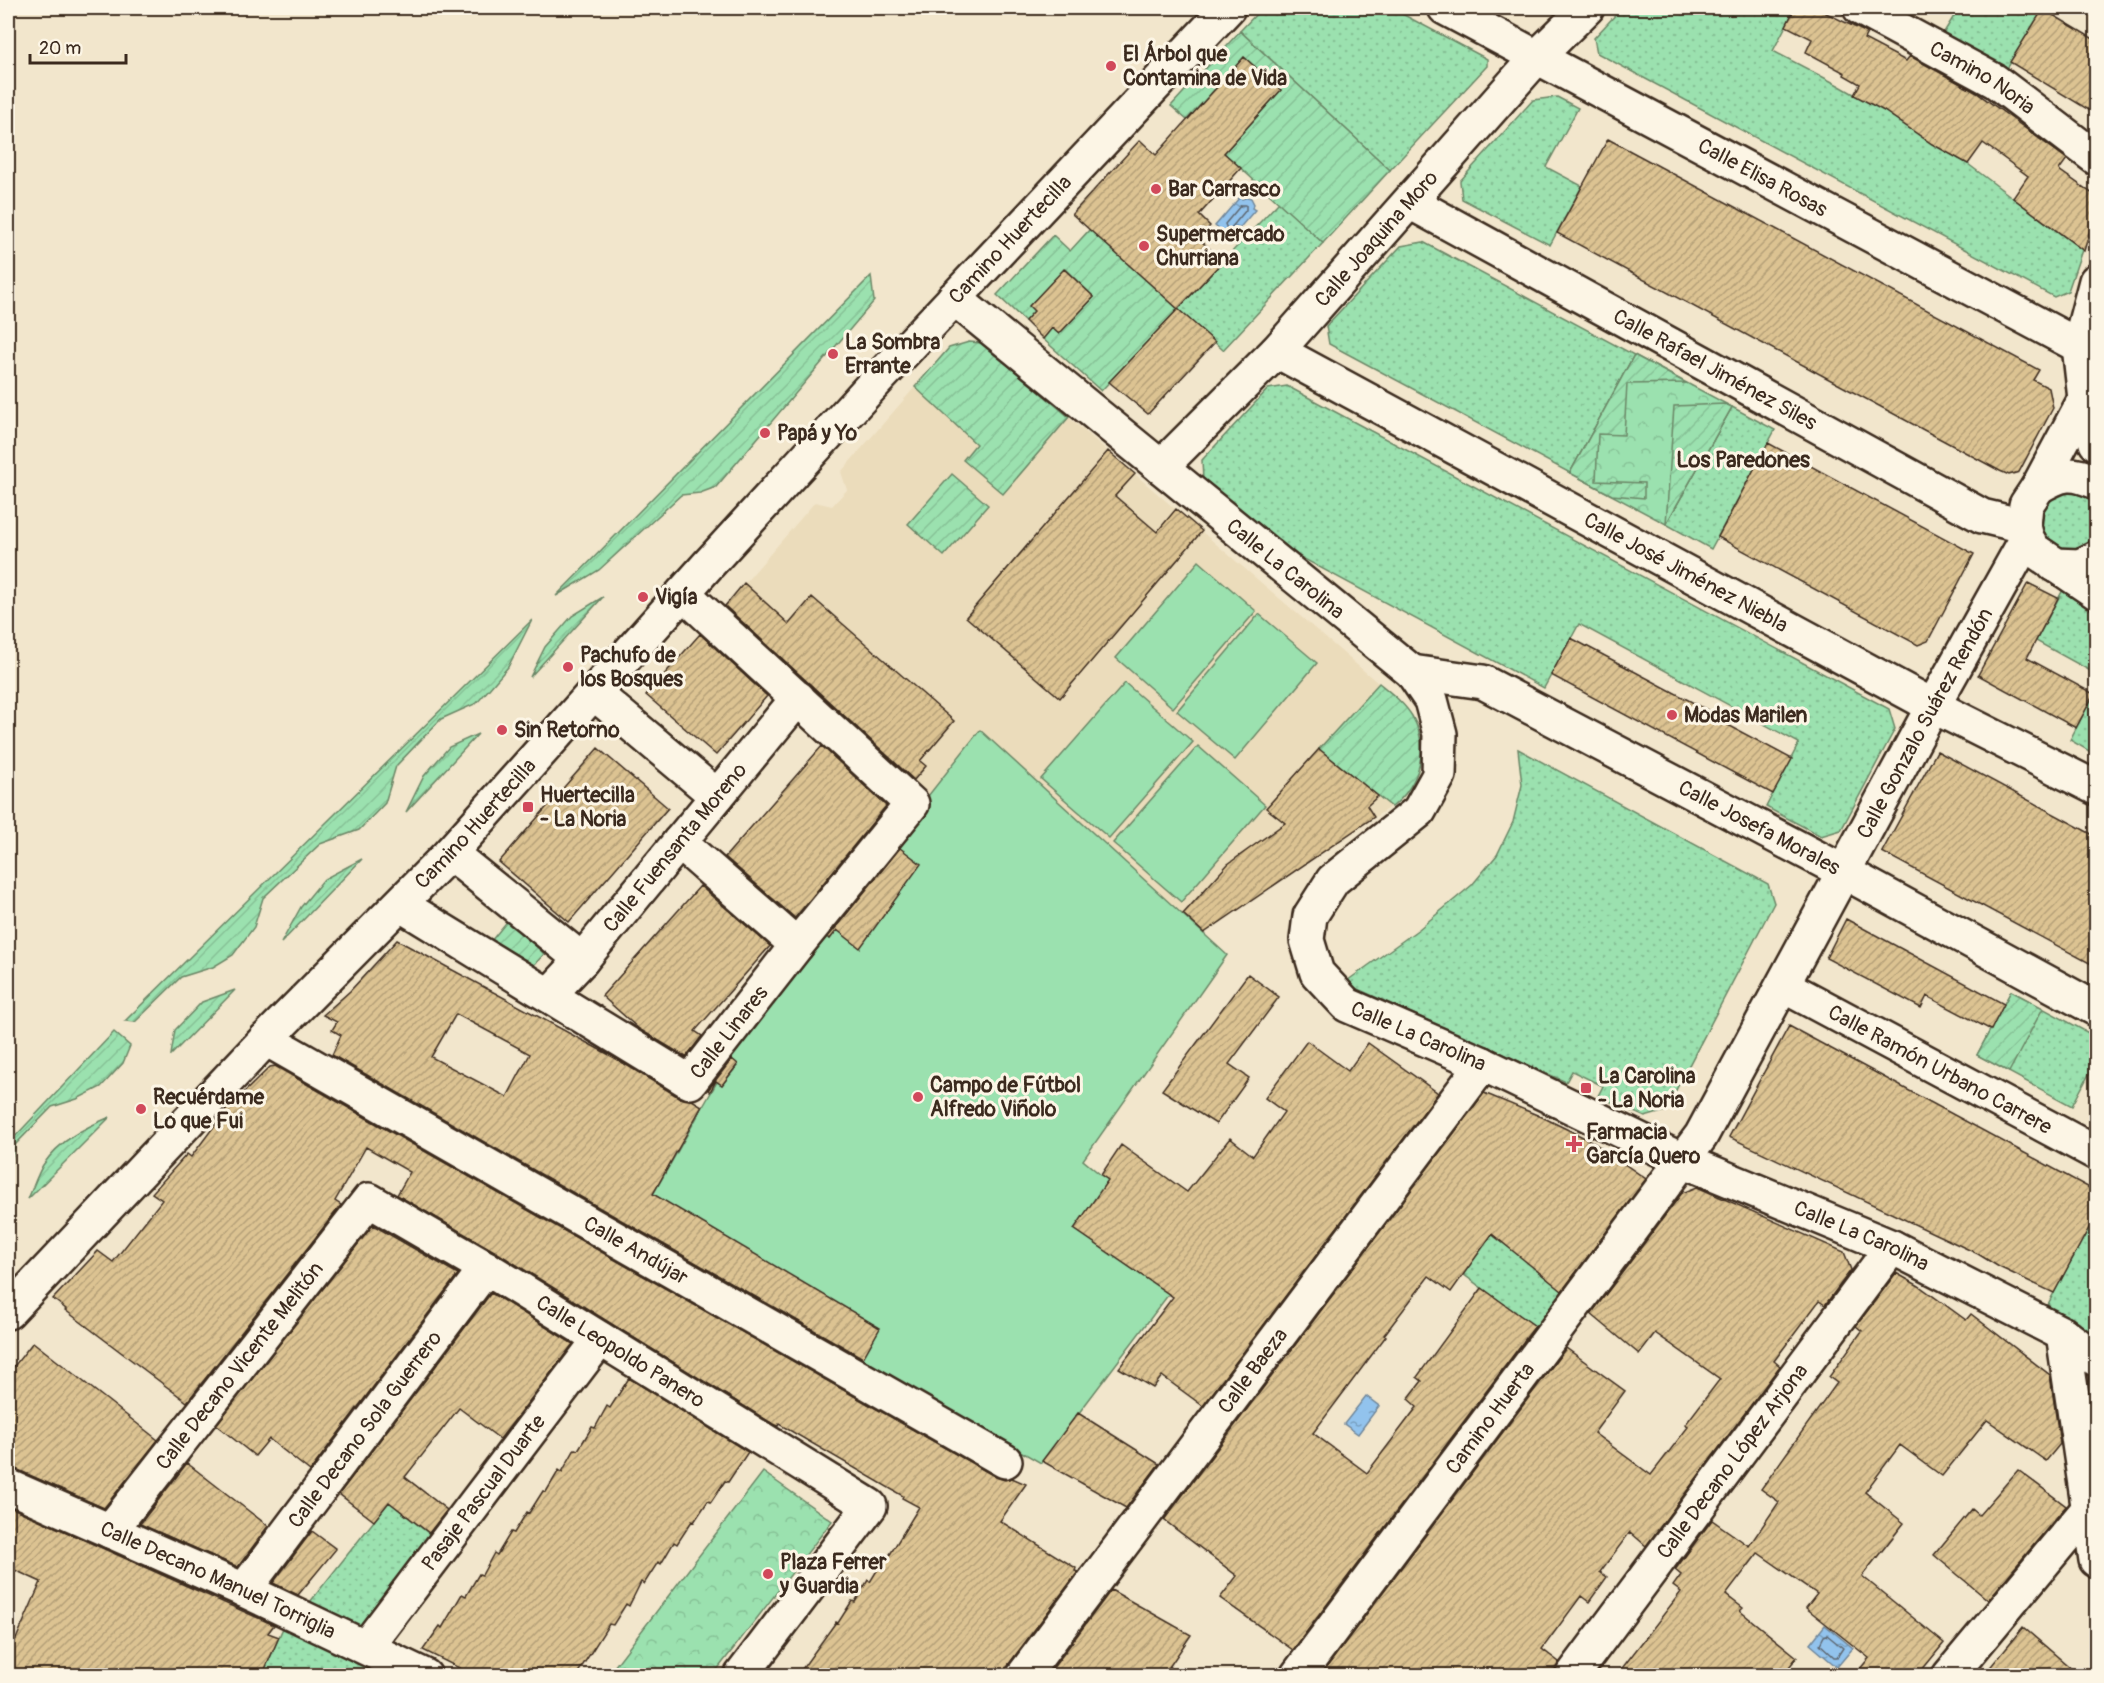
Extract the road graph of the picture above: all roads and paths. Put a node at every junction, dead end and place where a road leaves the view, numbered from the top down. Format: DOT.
graph roads {
  1 [pos="1227,8"];
  2 [pos="1445,8"];
  3 [pos="1587,8"];
  4 [pos="1860,8"];
  5 [pos="1537,57"];
  6 [pos="2097,158"];
  7 [pos="1410,202"];
  8 [pos="2097,281"];
  9 [pos="954,298"];
  10 [pos="2079,346"];
  11 [pos="1277,351"];
  12 [pos="2085,399"];
  13 [pos="2097,443"];
  14 [pos="1161,467"];
  15 [pos="2097,482"];
  16 [pos="2038,486"];
  17 [pos="2025,532"];
  18 [pos="2097,558"];
  19 [pos="2054,565"];
  20 [pos="683,592"];
  21 [pos="2097,592"];
  22 [pos="1412,672"];
  23 [pos="594,693"];
  24 [pos="798,698"];
  25 [pos="1933,706"];
  26 [pos="2097,788"];
  27 [pos="717,796"];
  28 [pos="679,842"];
  29 [pos="450,853"];
  30 [pos="1844,872"];
  31 [pos="400,905"];
  32 [pos="796,945"];
  33 [pos="582,960"];
  34 [pos="1784,986"];
  35 [pos="549,995"];
  36 [pos="2097,1009"];
  37 [pos="266,1039"];
  38 [pos="1483,1064"];
  39 [pos="2097,1153"];
  40 [pos="1684,1161"];
  41 [pos="369,1200"];
  42 [pos="1892,1247"];
  43 [pos="486,1268"];
  44 [pos="8,1312"];
  45 [pos="2063,1334"];
  46 [pos="600,1339"];
  47 [pos="2097,1359"];
  48 [pos="1005,1461"];
  49 [pos="8,1486"];
  50 [pos="2089,1508"];
  51 [pos="110,1531"];
  52 [pos="2097,1560"];
  53 [pos="244,1590"];
  54 [pos="379,1660"];
  55 [pos="425,1676"];
  56 [pos="741,1676"];
  57 [pos="1023,1676"];
  58 [pos="1297,1676"];
  59 [pos="1572,1676"];
  60 [pos="1949,1676"];
  1 -- 9 [label="street, Camino Huertecilla"];
  2 -- 5 [label="street, Calle Elisa Rosas"];
  3 -- 5 [label="street, Calle Joaquina Moro"];
  4 -- 6 [label="street, Camino Noria"];
  5 -- 7 [label="street, Calle Joaquina Moro"];
  5 -- 10 [label="street, Calle Elisa Rosas"];
  7 -- 11 [label="street, Calle Joaquina Moro"];
  7 -- 17 [label="street, Calle Rafael Jiménez Siles"];
  8 -- 10 [label="street"];
  9 -- 14 [label="street, Calle La Carolina"];
  9 -- 20 [label="street, Camino Huertecilla"];
  10 -- 12 [label="street"];
  11 -- 14 [label="street, Calle Joaquina Moro"];
  11 -- 25 [label="street, Calle José Jiménez Niebla"];
  12 -- 13 [label="street"];
  12 -- 16 [label="street, Calle Gonzalo Suárez Rendón"];
  14 -- 22 [label="street, Calle La Carolina"];
  15 -- 16 [label="street"];
  16 -- 17 [label="street, Calle Gonzalo Suárez Rendón"];
  17 -- 19 [label="street"];
  17 -- 25 [label="street, Calle Gonzalo Suárez Rendón"];
  18 -- 19 [label="street"];
  19 -- 21 [label="street"];
  20 -- 23 [label="street, Camino Huertecilla"];
  20 -- 24 [label="street"];
  22 -- 30 [label="street, Calle Josefa Morales"];
  22 -- 38 [label="street, Calle La Carolina"];
  23 -- 27 [label="street"];
  23 -- 29 [label="street, Camino Huertecilla"];
  24 -- 27 [label="street, Calle Fuensanta Moreno"];
  24 -- 32 [label="street, Calle Linares"];
  25 -- 26 [label="street, Calle José Jiménez Niebla"];
  25 -- 30 [label="street, Calle Gonzalo Suárez Rendón"];
  27 -- 28 [label="street, Calle Fuensanta Moreno"];
  28 -- 32 [label="street"];
  28 -- 33 [label="street, Calle Fuensanta Moreno"];
  29 -- 31 [label="street, Camino Huertecilla"];
  29 -- 33 [label="street"];
  30 -- 34 [label="street, Calle Gonzalo Suárez Rendón"];
  30 -- 36 [label="street, Calle Josefa Morales"];
  31 -- 35 [label="street, Calle Linares"];
  31 -- 37 [label="street, Camino Huertecilla"];
  32 -- 35 [label="street, Calle Linares"];
  33 -- 35 [label="street, Calle Fuensanta Moreno"];
  34 -- 39 [label="street, Calle Ramón Urbano Carrere"];
  34 -- 40 [label="street, Calle Gonzalo Suárez Rendón"];
  37 -- 44 [label="street, Camino Huertecilla"];
  37 -- 48 [label="street, Calle Andújar"];
  38 -- 40 [label="street, Calle La Carolina"];
  38 -- 57 [label="street, Calle Baeza"];
  40 -- 42 [label="street, Calle La Carolina"];
  40 -- 58 [label="street, Camino Huerta"];
  41 -- 43 [label="street, Calle Leopoldo Panero"];
  41 -- 51 [label="street, Calle Decano Vicente Melitón"];
  42 -- 45 [label="street, Calle La Carolina"];
  42 -- 59 [label="street, Calle Decano López Arjona"];
  43 -- 46 [label="street, Calle Leopoldo Panero"];
  43 -- 53 [label="street, Calle Decano Sola Guerrero"];
  45 -- 47 [label="street, Calle La Carolina"];
  45 -- 50 [label="street"];
  46 -- 54 [label="street, Pasaje Pascual Duarte"];
  46 -- 56 [label="street, Calle Leopoldo Panero"];
  49 -- 51 [label="street, Calle Decano Manuel Torriglia"];
  50 -- 52 [label="street"];
  50 -- 60 [label="street"];
  51 -- 53 [label="street, Calle Decano Manuel Torriglia"];
  53 -- 54 [label="street, Calle Decano Manuel Torriglia"];
  54 -- 55 [label="street, Calle Decano Manuel Torriglia"];
}
